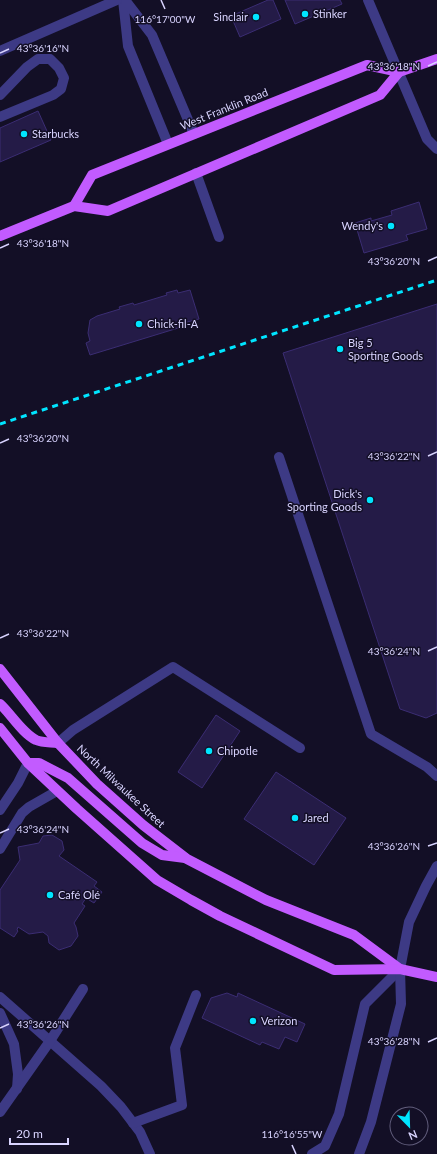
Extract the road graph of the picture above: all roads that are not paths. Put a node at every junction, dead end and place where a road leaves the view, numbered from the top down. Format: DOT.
graph roads {
  1 [pos="117,0"];
  2 [pos="124,0"];
  3 [pos="368,0"];
  4 [pos="0,51"];
  5 [pos="437,59"];
  6 [pos="398,72"];
  7 [pos="0,95"];
  8 [pos="0,117"];
  9 [pos="194,134"];
  10 [pos="168,144"];
  11 [pos="437,148"];
  12 [pos="196,174"];
  13 [pos="74,206"];
  14 [pos="0,236"];
  15 [pos="219,237"];
  16 [pos="279,457"];
  17 [pos="0,669"];
  18 [pos="0,704"];
  19 [pos="0,728"];
  20 [pos="58,743"];
  21 [pos="300,748"];
  22 [pos="28,763"];
  23 [pos="437,776"];
  24 [pos="57,791"];
  25 [pos="0,810"];
  26 [pos="0,849"];
  27 [pos="187,859"];
  28 [pos="437,866"];
  29 [pos="400,969"];
  30 [pos="437,977"];
  31 [pos="83,989"];
  32 [pos="196,995"];
  33 [pos="0,997"];
  34 [pos="0,1012"];
  35 [pos="50,1041"];
  36 [pos="17,1089"];
  37 [pos="0,1112"];
  38 [pos="133,1123"];
  39 [pos="150,1154"];
  40 [pos="312,1154"];
  41 [pos="360,1154"];
  1 -- 4 [label="street"];
  2 -- 9 [label="street"];
  2 -- 10 [label="street"];
  3 -- 6 [label="street"];
  5 -- 6 [label="main road"];
  6 -- 9 [label="main road, West Franklin Road"];
  6 -- 11 [label="street"];
  6 -- 12 [label="main road"];
  7 -- 8 [label="street"];
  9 -- 10 [label="main road, West Franklin Road"];
  10 -- 13 [label="main road, West Franklin Road"];
  12 -- 13 [label="main road"];
  12 -- 15 [label="street"];
  13 -- 14 [label="main road"];
  16 -- 23 [label="street"];
  17 -- 20 [label="main road, North Milwaukee Street"];
  18 -- 20 [label="main road"];
  19 -- 22 [label="main road, North Milwaukee Street"];
  20 -- 21 [label="street"];
  20 -- 27 [label="main road, North Milwaukee Street"];
  22 -- 24 [label="main road, North Milwaukee Street"];
  22 -- 25 [label="street"];
  22 -- 27 [label="main road"];
  24 -- 26 [label="street"];
  24 -- 29 [label="main road, North Milwaukee Street"];
  27 -- 29 [label="main road, North Milwaukee Street"];
  28 -- 29 [label="street"];
  29 -- 30 [label="main road, North Milwaukee Street"];
  29 -- 40 [label="street"];
  29 -- 41 [label="street"];
  31 -- 35 [label="street"];
  32 -- 38 [label="street"];
  33 -- 35 [label="street"];
  34 -- 36 [label="street"];
  35 -- 36 [label="street"];
  35 -- 38 [label="street"];
  36 -- 37 [label="street"];
  38 -- 39 [label="street"];
}
